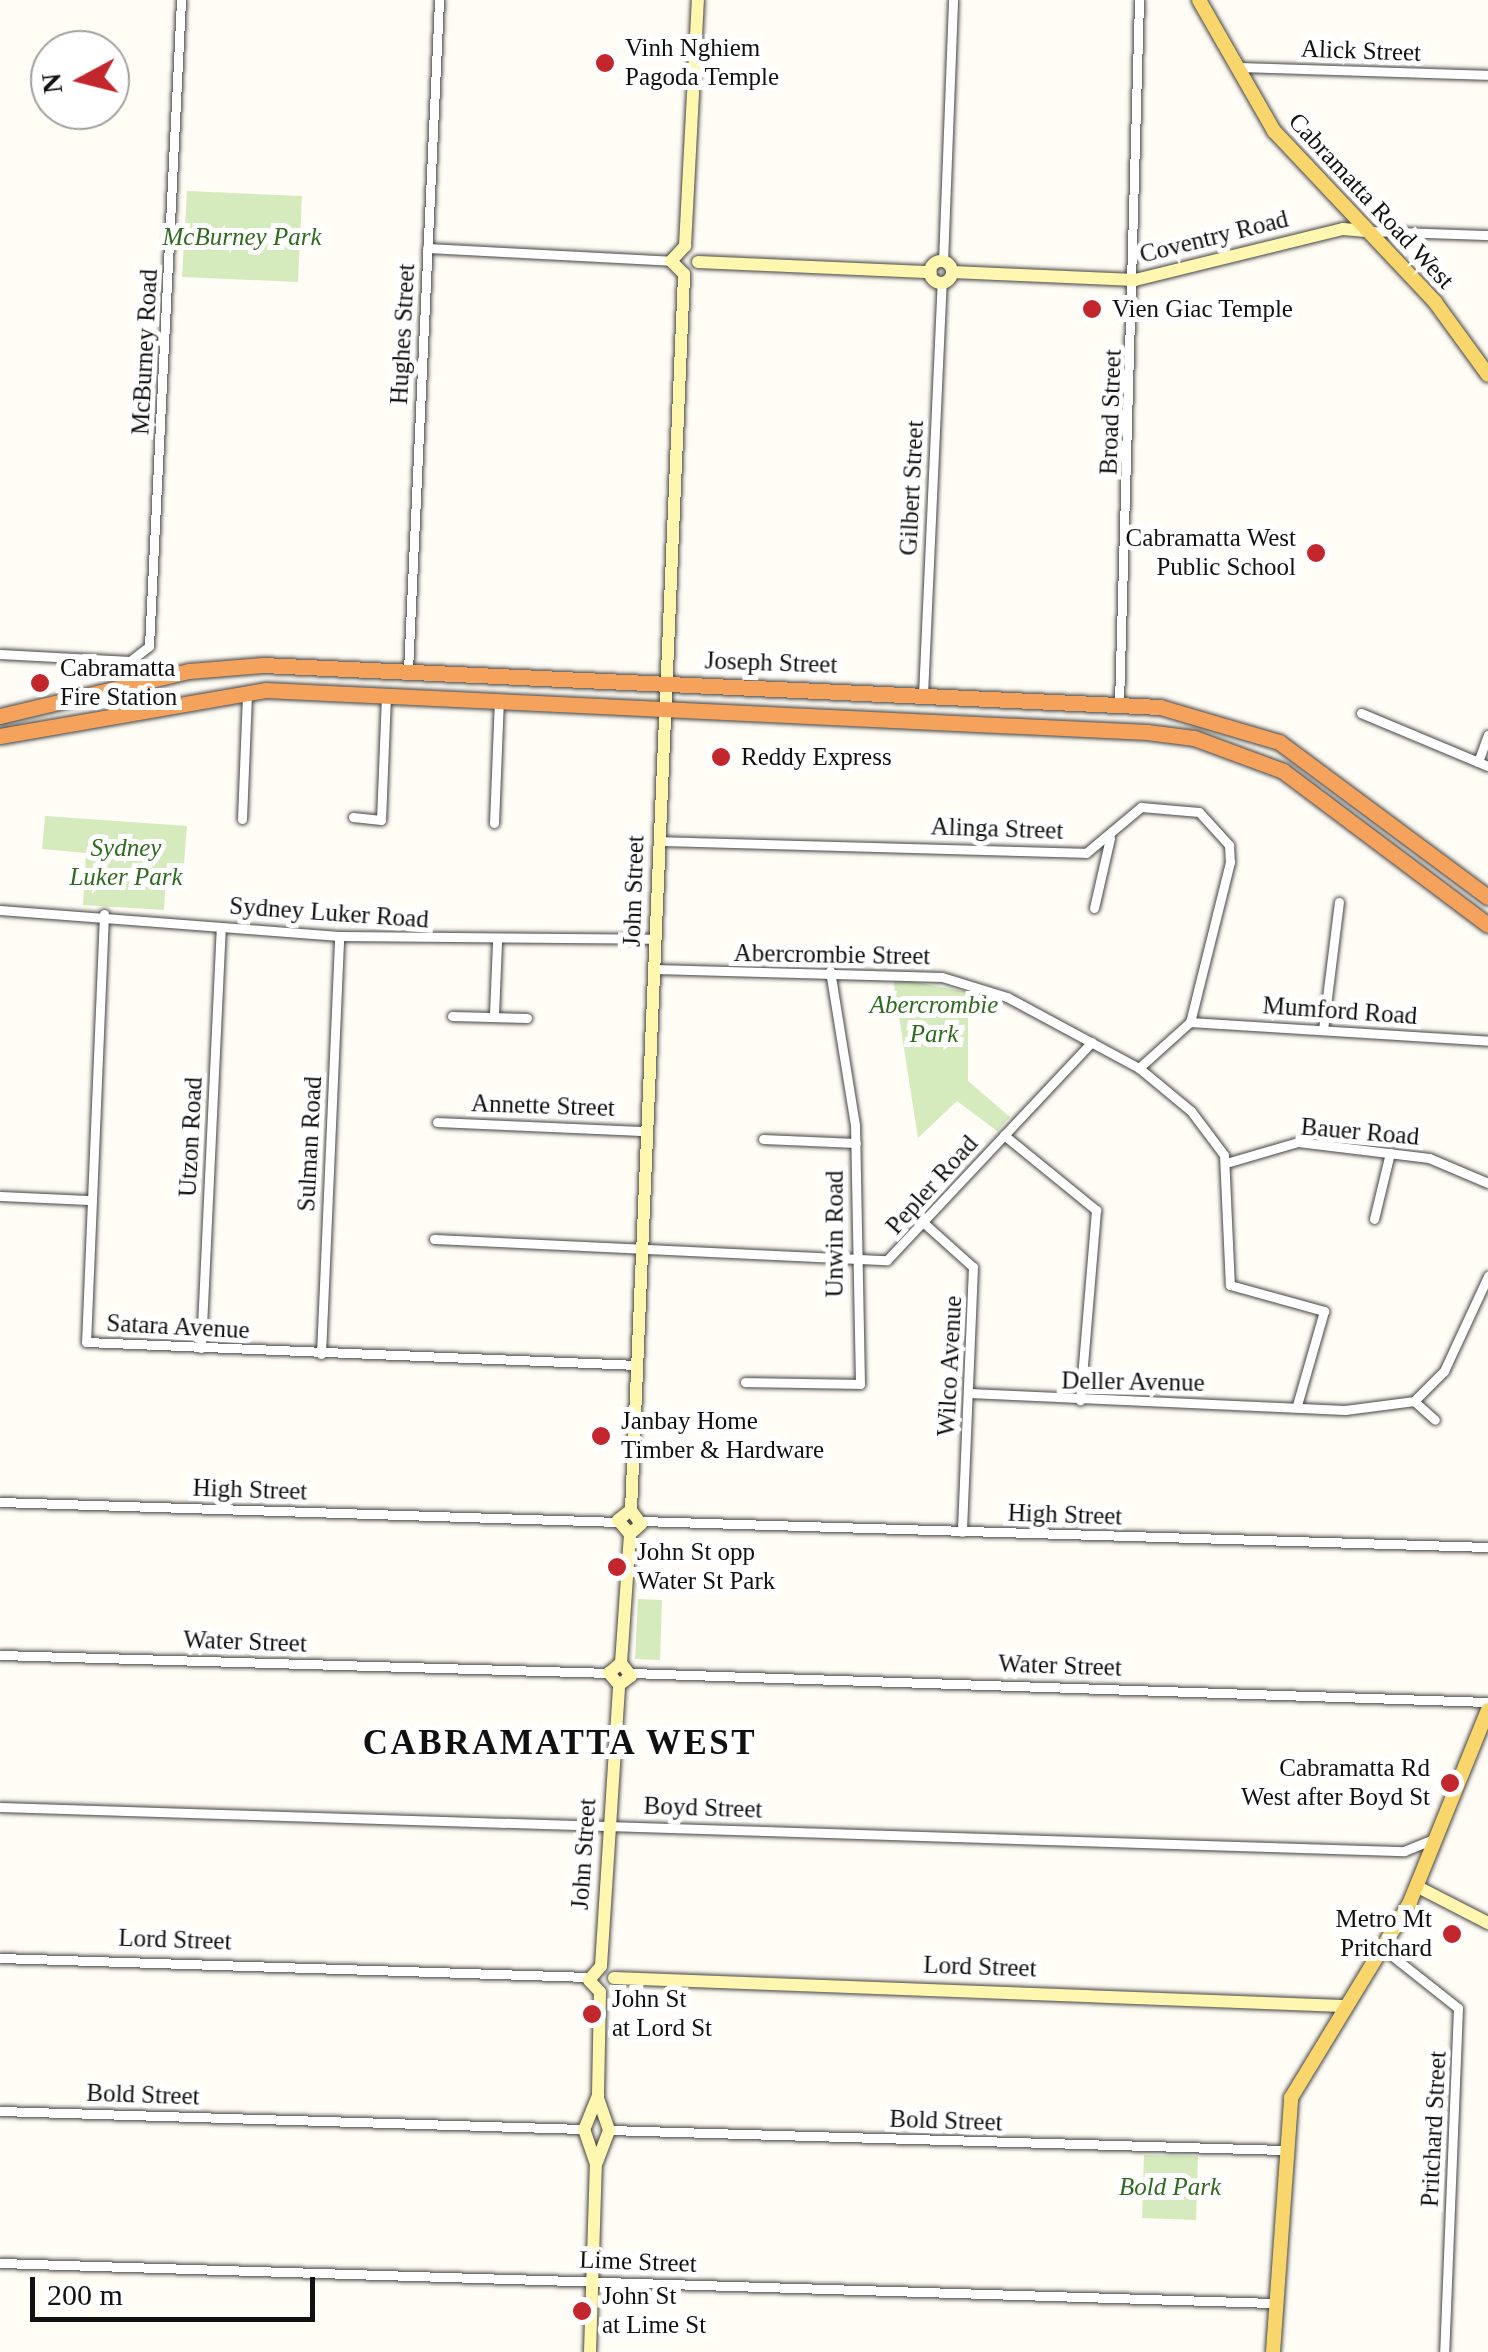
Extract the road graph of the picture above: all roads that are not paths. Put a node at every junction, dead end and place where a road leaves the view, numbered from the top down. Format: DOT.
graph roads {
  1 [pos="181,0"];
  2 [pos="439,0"];
  3 [pos="698,0"];
  4 [pos="952,0"];
  5 [pos="1139,0"];
  6 [pos="1199,0"];
  7 [pos="1234,67"];
  8 [pos="1488,75"];
  9 [pos="1366,231"];
  10 [pos="1488,235"];
  11 [pos="685,246"];
  12 [pos="427,248"];
  13 [pos="671,260"];
  14 [pos="698,262"];
  15 [pos="947,267"];
  16 [pos="931,272"];
  17 [pos="684,274"];
  18 [pos="1135,280"];
  19 [pos="942,283"];
  20 [pos="1488,375"];
  21 [pos="0,654"];
  22 [pos="408,670"];
  23 [pos="665,684"];
  24 [pos="247,690"];
  25 [pos="386,694"];
  26 [pos="923,695"];
  27 [pos="499,699"];
  28 [pos="1118,704"];
  29 [pos="664,706"];
  30 [pos="1361,714"];
  31 [pos="0,716"];
  32 [pos="0,736"];
  33 [pos="1488,736"];
  34 [pos="1483,764"];
  35 [pos="353,817"];
  36 [pos="242,820"];
  37 [pos="494,823"];
  38 [pos="1110,838"];
  39 [pos="658,842"];
  40 [pos="1488,897"];
  41 [pos="1338,902"];
  42 [pos="1094,908"];
  43 [pos="0,910"];
  44 [pos="104,914"];
  45 [pos="1488,925"];
  46 [pos="221,927"];
  47 [pos="339,936"];
  48 [pos="655,940"];
  49 [pos="497,942"];
  50 [pos="654,968"];
  51 [pos="830,971"];
  52 [pos="494,1014"];
  53 [pos="452,1016"];
  54 [pos="527,1018"];
  55 [pos="1190,1022"];
  56 [pos="1323,1030"];
  57 [pos="1488,1041"];
  58 [pos="1092,1042"];
  59 [pos="1139,1068"];
  60 [pos="438,1122"];
  61 [pos="646,1130"];
  62 [pos="1004,1135"];
  63 [pos="763,1140"];
  64 [pos="856,1143"];
  65 [pos="1390,1153"];
  66 [pos="1226,1163"];
  67 [pos="1488,1183"];
  68 [pos="0,1196"];
  69 [pos="89,1200"];
  70 [pos="1374,1219"];
  71 [pos="925,1224"];
  72 [pos="434,1239"];
  73 [pos="641,1251"];
  74 [pos="851,1264"];
  75 [pos="1488,1276"];
  76 [pos="201,1348"];
  77 [pos="321,1354"];
  78 [pos="637,1365"];
  79 [pos="745,1382"];
  80 [pos="968,1393"];
  81 [pos="1080,1400"];
  82 [pos="1414,1402"];
  83 [pos="1298,1406"];
  84 [pos="1435,1420"];
  85 [pos="0,1502"];
  86 [pos="636,1516"];
  87 [pos="618,1522"];
  88 [pos="962,1532"];
  89 [pos="630,1534"];
  90 [pos="1488,1548"];
  91 [pos="0,1655"];
  92 [pos="626,1668"];
  93 [pos="609,1673"];
  94 [pos="619,1685"];
  95 [pos="1488,1702"];
  96 [pos="1488,1710"];
  97 [pos="0,1806"];
  98 [pos="608,1825"];
  99 [pos="1438,1838"];
  100 [pos="1404,1851"];
  101 [pos="1424,1870"];
  102 [pos="1418,1887"];
  103 [pos="1488,1923"];
  104 [pos="1382,1947"];
  105 [pos="0,1958"];
  106 [pos="600,1966"];
  107 [pos="589,1976"];
  108 [pos="614,1978"];
  109 [pos="600,1992"];
  110 [pos="1342,2006"];
  111 [pos="0,2111"];
  112 [pos="597,2129"];
  113 [pos="1281,2150"];
  114 [pos="0,2263"];
  115 [pos="593,2281"];
  116 [pos="1275,2303"];
  117 [pos="590,2352"];
  118 [pos="1272,2352"];
  119 [pos="1444,2352"];
  1 -- 21 [label="street, McBurney Road"];
  2 -- 12 [label="street, Hughes Street"];
  3 -- 11 [label="street"];
  4 -- 15 [label="street"];
  5 -- 18 [label="street, Broad Street"];
  6 -- 7 [label="main road, Cabramatta Road West"];
  7 -- 8 [label="street, Alick Street"];
  7 -- 9 [label="main road, Cabramatta Road West"];
  9 -- 10 [label="street"];
  9 -- 18 [label="street, Coventry Road"];
  9 -- 20 [label="main road, Cabramatta Road West"];
  11 -- 13 [label="street"];
  11 -- 14 [label="street"];
  12 -- 13 [label="street"];
  12 -- 22 [label="street, Hughes Street"];
  13 -- 17 [label="street"];
  14 -- 16 [label="street"];
  14 -- 17 [label="street"];
  15 -- 16 [label="street"];
  15 -- 18 [label="street, Coventry Road"];
  15 -- 19 [label="street"];
  16 -- 19 [label="street"];
  17 -- 23 [label="street, John Street"];
  18 -- 28 [label="street, Broad Street"];
  19 -- 26 [label="street, Gilbert Street"];
  22 -- 23 [label="highway, Joseph Street"];
  22 -- 31 [label="highway, Joseph Street"];
  23 -- 26 [label="highway, Joseph Street"];
  23 -- 29 [label="street, John Street"];
  24 -- 25 [label="highway, Joseph Street"];
  24 -- 32 [label="highway, Joseph Street"];
  24 -- 36 [label="street"];
  25 -- 27 [label="highway, Joseph Street"];
  25 -- 35 [label="street"];
  26 -- 28 [label="highway, Joseph Street"];
  27 -- 29 [label="highway, Joseph Street"];
  27 -- 37 [label="street"];
  28 -- 40 [label="highway, Joseph Street"];
  29 -- 39 [label="street, John Street"];
  29 -- 45 [label="highway, Joseph Street"];
  30 -- 34 [label="street"];
  33 -- 34 [label="street"];
  38 -- 39 [label="street, Alinga Street"];
  38 -- 42 [label="street"];
  38 -- 55 [label="street, Alinga Street"];
  39 -- 48 [label="street, John Street"];
  41 -- 56 [label="street"];
  43 -- 44 [label="street, Sydney Luker Road"];
  44 -- 46 [label="street, Sydney Luker Road"];
  44 -- 69 [label="street, Satara Avenue"];
  46 -- 47 [label="street, Sydney Luker Road"];
  46 -- 76 [label="street, Utzon Road"];
  47 -- 49 [label="street, Sydney Luker Road"];
  47 -- 77 [label="street, Sulman Road"];
  48 -- 49 [label="street, Sydney Luker Road"];
  48 -- 50 [label="street, John Street"];
  49 -- 52 [label="street"];
  50 -- 51 [label="street, Abercrombie Street"];
  50 -- 61 [label="street, John Street"];
  51 -- 58 [label="street, Abercrombie Street"];
  51 -- 64 [label="street, Unwin Road"];
  52 -- 53 [label="street"];
  52 -- 54 [label="street"];
  55 -- 56 [label="street, Mumford Road"];
  55 -- 59 [label="street"];
  56 -- 57 [label="street, Mumford Road"];
  58 -- 59 [label="street, Abercrombie Street"];
  58 -- 62 [label="street, Pepler Road"];
  59 -- 66 [label="street, Abercrombie Street"];
  60 -- 61 [label="street, Annette Street"];
  61 -- 73 [label="street, John Street"];
  62 -- 71 [label="street, Pepler Road"];
  62 -- 81 [label="street"];
  63 -- 64 [label="street"];
  64 -- 74 [label="street, Unwin Road"];
  65 -- 66 [label="street, Bauer Road"];
  65 -- 67 [label="street, Bauer Road"];
  65 -- 70 [label="street"];
  66 -- 83 [label="street"];
  68 -- 69 [label="street"];
  69 -- 76 [label="street, Satara Avenue"];
  71 -- 74 [label="street, Pepler Road"];
  71 -- 80 [label="street, Wilco Avenue"];
  72 -- 73 [label="street, Pepler Road"];
  73 -- 74 [label="street, Pepler Road"];
  73 -- 78 [label="street, John Street"];
  74 -- 79 [label="street, Unwin Road"];
  75 -- 82 [label="street"];
  76 -- 77 [label="street, Satara Avenue"];
  77 -- 78 [label="street, Satara Avenue"];
  78 -- 86 [label="street, John Street"];
  80 -- 81 [label="street, Deller Avenue"];
  80 -- 88 [label="street, Wilco Avenue"];
  81 -- 83 [label="street, Deller Avenue"];
  82 -- 83 [label="street, Deller Avenue"];
  82 -- 84 [label="street"];
  85 -- 87 [label="street, High Street"];
  86 -- 87 [label="street"];
  86 -- 88 [label="street, High Street"];
  86 -- 89 [label="street"];
  87 -- 89 [label="street"];
  88 -- 90 [label="street, High Street"];
  89 -- 92 [label="street"];
  91 -- 93 [label="street, Water Street"];
  92 -- 93 [label="street"];
  92 -- 94 [label="street"];
  92 -- 95 [label="street, Water Street"];
  93 -- 94 [label="street"];
  94 -- 98 [label="street, John Street"];
  96 -- 99 [label="main road"];
  97 -- 98 [label="street, Boyd Street"];
  98 -- 100 [label="street, Boyd Street"];
  98 -- 106 [label="street, John Street"];
  99 -- 100 [label="street, Boyd Street"];
  99 -- 101 [label="main road"];
  100 -- 101 [label="street"];
  101 -- 102 [label="main road"];
  102 -- 103 [label="street"];
  102 -- 104 [label="main road"];
  104 -- 110 [label="main road"];
  104 -- 119 [label="street, Pritchard Street"];
  105 -- 107 [label="street, Lord Street"];
  106 -- 107 [label="street"];
  106 -- 108 [label="street"];
  107 -- 109 [label="street"];
  108 -- 109 [label="street"];
  108 -- 110 [label="street, Lord Street"];
  109 -- 112 [label="street"];
  110 -- 113 [label="main road"];
  111 -- 112 [label="street, Bold Street"];
  112 -- 113 [label="street, Bold Street"];
  112 -- 115 [label="street"];
  113 -- 116 [label="main road"];
  114 -- 115 [label="street, Lime Street"];
  115 -- 116 [label="street, Lime Street"];
  115 -- 117 [label="street"];
  116 -- 118 [label="main road"];
}
